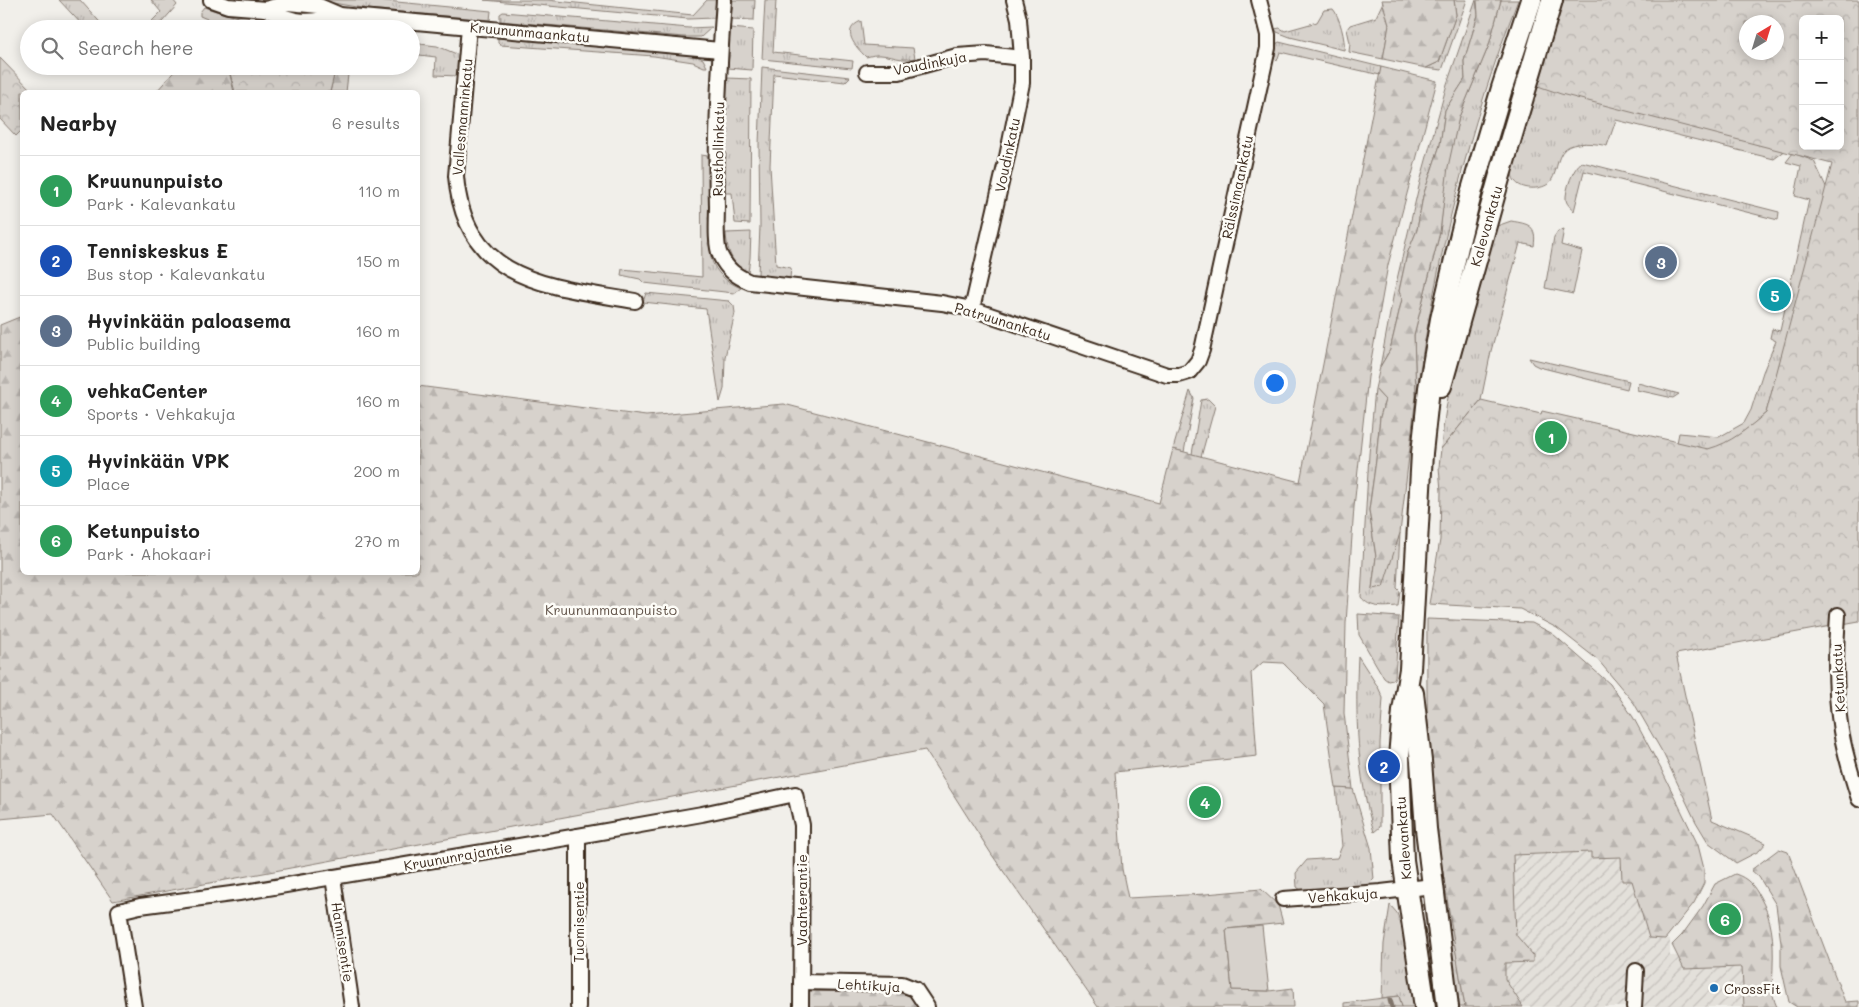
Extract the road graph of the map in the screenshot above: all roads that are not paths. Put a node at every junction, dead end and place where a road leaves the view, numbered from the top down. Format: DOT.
graph roads {
  1 [pos="211,0"];
  2 [pos="724,0"];
  3 [pos="1014,0"];
  4 [pos="1259,0"];
  5 [pos="1532,0"];
  6 [pos="1552,0"];
  7 [pos="294,20"];
  8 [pos="322,20"];
  9 [pos="394,20"];
  10 [pos="420,22"];
  11 [pos="469,27"];
  12 [pos="720,50"];
  13 [pos="1022,58"];
  14 [pos="867,72"];
  15 [pos="750,282"];
  16 [pos="635,301"];
  17 [pos="972,309"];
  18 [pos="1190,372"];
  19 [pos="1422,453"];
  20 [pos="1838,615"];
  21 [pos="1410,669"];
  22 [pos="795,794"];
  23 [pos="1859,799"];
  24 [pos="578,836"];
  25 [pos="333,877"];
  26 [pos="1433,886"];
  27 [pos="1407,889"];
  28 [pos="1283,899"];
  29 [pos="1636,971"];
  30 [pos="801,982"];
  31 [pos="134,1007"];
  32 [pos="352,1007"];
  33 [pos="578,1007"];
  34 [pos="801,1007"];
  35 [pos="927,1007"];
  36 [pos="1425,1007"];
  37 [pos="1448,1007"];
  38 [pos="1634,1007"];
  1 -- 7 [label="street, Kruununmaankatu"];
  2 -- 12 [label="street, Rusthollinkatu"];
  3 -- 13 [label="street, Voudinkatu"];
  4 -- 18 [label="street, Rälssimaankatu"];
  5 -- 19 [label="main road, Kalevankatu"];
  6 -- 19 [label="main road, Kalevankatu"];
  8 -- 9 [label="street, Kruununmaankatu"];
  10 -- 11 [label="street, Kruununmaankatu"];
  11 -- 12 [label="street, Kruununmaankatu"];
  11 -- 16 [label="street, Vallesmanninkatu"];
  12 -- 15 [label="street, Rusthollinkatu"];
  13 -- 14 [label="street, Voudinkuja"];
  13 -- 17 [label="street, Voudinkatu"];
  15 -- 17 [label="street, Patruunankatu"];
  17 -- 18 [label="street, Patruunankatu"];
  19 -- 21 [label="main road, Kalevankatu"];
  20 -- 23 [label="street, Ketunkatu"];
  21 -- 26 [label="main road, Kalevankatu"];
  21 -- 27 [label="main road, Kalevankatu"];
  22 -- 24 [label="street, Kruununrajantie"];
  22 -- 30 [label="street, Vaahterantie"];
  24 -- 25 [label="street, Kruununrajantie"];
  24 -- 33 [label="street, Tuomisentie"];
  25 -- 31 [label="street, Kruununrajantie"];
  25 -- 32 [label="street, Hannisentie"];
  26 -- 27 [label="street, Vehkakuja"];
  26 -- 37 [label="main road, Kalevankatu"];
  27 -- 28 [label="street, Vehkakuja"];
  27 -- 36 [label="main road, Kalevankatu"];
  29 -- 38 [label="street"];
  30 -- 34 [label="street, Vaahterantie"];
  30 -- 35 [label="street, Lehtikuja"];
}
